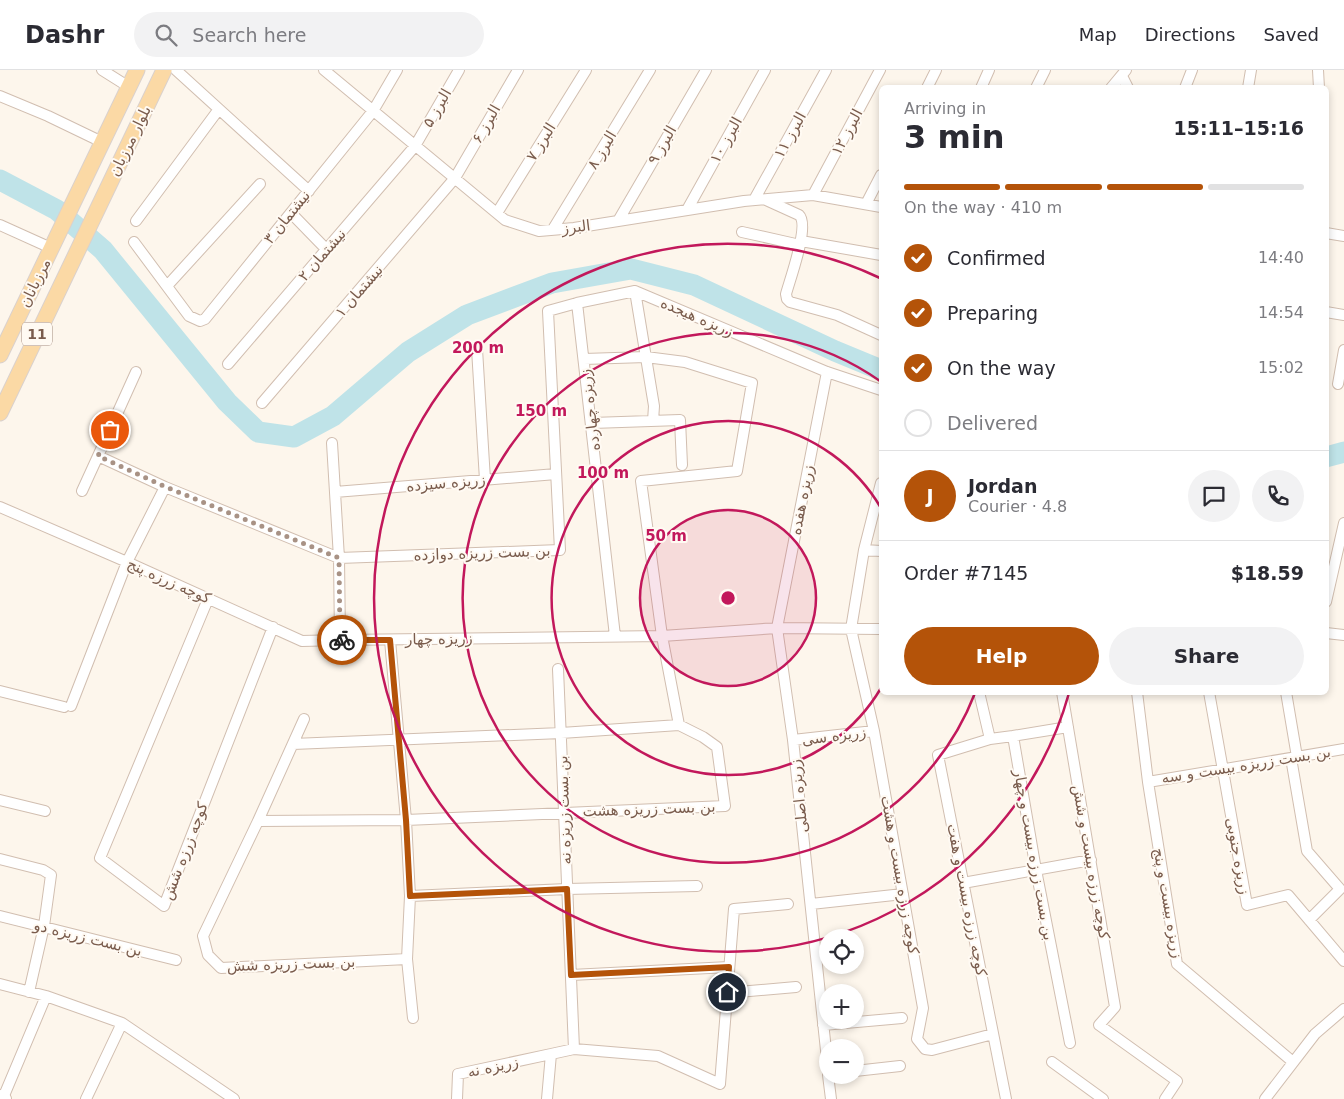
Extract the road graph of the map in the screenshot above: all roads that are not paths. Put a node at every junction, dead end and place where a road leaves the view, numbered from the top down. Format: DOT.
graph roads {
  1 [pos="102,70"];
  2 [pos="138,70"];
  3 [pos="164,70"];
  4 [pos="176,70"];
  5 [pos="396,70"];
  6 [pos="459,70"];
  7 [pos="518,70"];
  8 [pos="586,70"];
  9 [pos="650,70"];
  10 [pos="706,70"];
  11 [pos="765,70"];
  12 [pos="826,70"];
  13 [pos="880,70"];
  14 [pos="936,70"];
  15 [pos="989,70"];
  16 [pos="1045,70"];
  17 [pos="1192,70"];
  18 [pos="1251,70"];
  19 [pos="1318,70"];
  20 [pos="328,71"];
  21 [pos="1124,73"];
  22 [pos="928,85"];
  23 [pos="982,85"];
  24 [pos="1038,85"];
  25 [pos="1114,85"];
  26 [pos="1186,85"];
  27 [pos="1248,85"];
  28 [pos="1319,85"];
  29 [pos="129,87"];
  30 [pos="0,96"];
  31 [pos="219,110"];
  32 [pos="373,111"];
  33 [pos="102,142"];
  34 [pos="415,146"];
  35 [pos="455,178"];
  36 [pos="879,179"];
  37 [pos="260,184"];
  38 [pos="308,191"];
  39 [pos="813,195"];
  40 [pos="759,200"];
  41 [pos="866,204"];
  42 [pos="879,207"];
  43 [pos="687,210"];
  44 [pos="291,213"];
  45 [pos="497,213"];
  46 [pos="136,221"];
  47 [pos="618,221"];
  48 [pos="0,225"];
  49 [pos="553,229"];
  50 [pos="742,232"];
  51 [pos="1329,234"];
  52 [pos="1344,236"];
  53 [pos="134,242"];
  54 [pos="54,243"];
  55 [pos="800,243"];
  56 [pos="326,249"];
  57 [pos="879,255"];
  58 [pos="75,256"];
  59 [pos="167,286"];
  60 [pos="636,291"];
  61 [pos="577,302"];
  62 [pos="1329,312"];
  63 [pos="1344,315"];
  64 [pos="879,334"];
  65 [pos="477,349"];
  66 [pos="1344,350"];
  67 [pos="0,355"];
  68 [pos="646,358"];
  69 [pos="584,359"];
  70 [pos="228,364"];
  71 [pos="136,372"];
  72 [pos="827,372"];
  73 [pos="1338,384"];
  74 [pos="879,389"];
  75 [pos="262,403"];
  76 [pos="0,413"];
  77 [pos="654,421"];
  78 [pos="592,423"];
  79 [pos="332,443"];
  80 [pos="98,456"];
  81 [pos="682,465"];
  82 [pos="556,474"];
  83 [pos="485,480"];
  84 [pos="166,487"];
  85 [pos="82,491"];
  86 [pos="879,491"];
  87 [pos="335,492"];
  88 [pos="0,507"];
  89 [pos="1344,523"];
  90 [pos="1342,536"];
  91 [pos="864,550"];
  92 [pos="879,551"];
  93 [pos="339,558"];
  94 [pos="127,562"];
  95 [pos="1329,590"];
  96 [pos="208,599"];
  97 [pos="273,628"];
  98 [pos="777,628"];
  99 [pos="852,629"];
  100 [pos="879,629"];
  101 [pos="1329,632"];
  102 [pos="1344,635"];
  103 [pos="616,636"];
  104 [pos="662,636"];
  105 [pos="340,640"];
  106 [pos="390,640"];
  107 [pos="558,669"];
  108 [pos="0,692"];
  109 [pos="980,695"];
  110 [pos="1063,695"];
  111 [pos="1137,695"];
  112 [pos="1210,695"];
  113 [pos="1286,695"];
  114 [pos="304,719"];
  115 [pos="679,725"];
  116 [pos="1068,727"];
  117 [pos="874,731"];
  118 [pos="561,733"];
  119 [pos="1013,736"];
  120 [pos="990,739"];
  121 [pos="400,740"];
  122 [pos="793,740"];
  123 [pos="293,744"];
  124 [pos="1344,749"];
  125 [pos="1294,758"];
  126 [pos="1224,769"];
  127 [pos="1148,782"];
  128 [pos="0,800"];
  129 [pos="45,811"];
  130 [pos="564,813"];
  131 [pos="406,820"];
  132 [pos="258,821"];
  133 [pos="0,859"];
  134 [pos="1091,860"];
  135 [pos="1036,870"];
  136 [pos="963,883"];
  137 [pos="697,886"];
  138 [pos="567,889"];
  139 [pos="903,894"];
  140 [pos="410,896"];
  141 [pos="788,904"];
  142 [pos="811,904"];
  143 [pos="0,916"];
  144 [pos="1309,920"];
  145 [pos="44,926"];
  146 [pos="407,959"];
  147 [pos="176,960"];
  148 [pos="1344,961"];
  149 [pos="729,967"];
  150 [pos="571,975"];
  151 [pos="0,984"];
  152 [pos="819,985"];
  153 [pos="796,987"];
  154 [pos="29,992"];
  155 [pos="727,992"];
  156 [pos="46,996"];
  157 [pos="1344,1009"];
  158 [pos="413,1018"];
  159 [pos="902,1018"];
  160 [pos="864,1021"];
  161 [pos="122,1023"];
  162 [pos="994,1034"];
  163 [pos="1070,1043"];
  164 [pos="574,1049"];
  165 [pos="551,1054"];
  166 [pos="1052,1062"];
  167 [pos="1293,1062"];
  168 [pos="900,1066"];
  169 [pos="864,1070"];
  170 [pos="829,1084"];
  171 [pos="2,1098"];
  172 [pos="86,1099"];
  173 [pos="234,1099"];
  174 [pos="457,1099"];
  175 [pos="547,1099"];
  176 [pos="830,1099"];
  177 [pos="1006,1099"];
  178 [pos="1103,1099"];
  179 [pos="1165,1099"];
  180 [pos="1264,1099"];
  1 -- 29 [label="street"];
  2 -- 29 [label="main road, بلوار مرزبان / 11"];
  3 -- 58 [label="main road, بلوار مرزبان / 11"];
  4 -- 31 [label="street"];
  5 -- 32 [label="street, نيشتمان ۳"];
  6 -- 34 [label="street, البرز ۵"];
  7 -- 35 [label="street, البرز ۶"];
  8 -- 45 [label="street, البرز ۷"];
  9 -- 49 [label="street, البرز ۸"];
  10 -- 47 [label="street, البرز ۹"];
  11 -- 43 [label="street, البرز ۱۰"];
  12 -- 40 [label="street, البرز ۱۱"];
  13 -- 39 [label="street, البرز ۱۲"];
  14 -- 22 [label="street"];
  15 -- 23 [label="street"];
  16 -- 24 [label="street"];
  17 -- 26 [label="street"];
  18 -- 27 [label="street"];
  19 -- 28 [label="street"];
  20 -- 32 [label="street, البرز"];
  21 -- 25 [label="street"];
  29 -- 33 [label="main road, بلوار مرزبان / 11"];
  30 -- 33 [label="street"];
  31 -- 38 [label="street"];
  31 -- 46 [label="street"];
  32 -- 34 [label="street, البرز"];
  32 -- 38 [label="street, نيشتمان ۳"];
  33 -- 54 [label="main road, بلوار مرزبان / 11"];
  34 -- 35 [label="street, البرز"];
  34 -- 56 [label="street, نيشتمان ۲"];
  35 -- 45 [label="street, البرز"];
  35 -- 75 [label="street, نيشتمان ۱"];
  36 -- 41 [label="street"];
  37 -- 59 [label="street"];
  38 -- 44 [label="street, نيشتمان ۳"];
  39 -- 40 [label="street, البرز"];
  39 -- 41 [label="street, البرز"];
  40 -- 43 [label="street, البرز"];
  40 -- 55 [label="street"];
  41 -- 42 [label="street, البرز"];
  43 -- 47 [label="street, البرز"];
  44 -- 56 [label="street"];
  44 -- 59 [label="street, نيشتمان ۳"];
  45 -- 49 [label="street, البرز"];
  47 -- 49 [label="street, البرز"];
  48 -- 54 [label="street"];
  50 -- 55 [label="street"];
  51 -- 52 [label="street"];
  53 -- 59 [label="street"];
  54 -- 67 [label="main road, مرزبانان / 11"];
  55 -- 57 [label="street"];
  55 -- 64 [label="street"];
  56 -- 70 [label="street, نيشتمان ۲"];
  58 -- 76 [label="main road, مرزبانان / 11"];
  60 -- 61 [label="street, بن بست زریزه دوازده"];
  60 -- 68 [label="street, زریزه هیجده"];
  60 -- 72 [label="street, زریزه هیجده"];
  61 -- 69 [label="street, زریزه چهارده"];
  61 -- 82 [label="street, بن بست زریزه دوازده"];
  62 -- 63 [label="street"];
  65 -- 83 [label="street"];
  66 -- 73 [label="street"];
  68 -- 69 [label="street"];
  68 -- 77 [label="street, زریزه هیجده"];
  68 -- 104 [label="street"];
  69 -- 78 [label="street, زریزه چهارده"];
  71 -- 80 [label="street"];
  72 -- 74 [label="street, زریزه هیجده"];
  72 -- 98 [label="street, زریزه هفده"];
  77 -- 78 [label="street"];
  77 -- 81 [label="street"];
  78 -- 103 [label="street, زریزه چهارده"];
  79 -- 87 [label="street"];
  80 -- 84 [label="street"];
  80 -- 85 [label="street"];
  82 -- 83 [label="street, زریزه سیزده"];
  82 -- 93 [label="street, بن بست زریزه دوازده"];
  83 -- 87 [label="street, زریزه سیزده"];
  84 -- 93 [label="street"];
  84 -- 94 [label="street"];
  86 -- 91 [label="street"];
  87 -- 93 [label="street"];
  88 -- 94 [label="street, کوچه زرزه پنج"];
  89 -- 90 [label="street"];
  90 -- 95 [label="street"];
  91 -- 92 [label="street"];
  91 -- 99 [label="street"];
  93 -- 105 [label="street"];
  94 -- 96 [label="street, کوچه زرزه پنج"];
  94 -- 108 [label="street"];
  96 -- 97 [label="street, کوچه زرزه پنج"];
  96 -- 97 [label="street, کوچه زرزه شش"];
  97 -- 105 [label="street, کوچه زرزه پنج"];
  98 -- 99 [label="street"];
  98 -- 104 [label="street, زریزه چهار"];
  98 -- 122 [label="street, زریزه اصلی"];
  99 -- 100 [label="street"];
  99 -- 117 [label="street, کوچه زرزه بیست و هشت"];
  101 -- 102 [label="street"];
  103 -- 104 [label="street, زریزه چهار"];
  103 -- 106 [label="street, زریزه چهار"];
  104 -- 115 [label="street"];
  105 -- 106 [label="street, زریزه چهار"];
  106 -- 121 [label="street"];
  107 -- 118 [label="street, بن بست زریزه نه"];
  109 -- 120 [label="street"];
  110 -- 116 [label="street, کوچه زرزه بیست و شش"];
  111 -- 127 [label="street, بن بست زریزه بیست و سه"];
  112 -- 126 [label="street"];
  113 -- 125 [label="street"];
  114 -- 123 [label="street"];
  115 -- 118 [label="street"];
  115 -- 130 [label="street, بن بست زریزه هشت"];
  116 -- 119 [label="street"];
  116 -- 134 [label="street, کوچه زرزه بیست و شش"];
  117 -- 122 [label="street, زریزه سی"];
  117 -- 139 [label="street, کوچه زرزه بیست و هشت"];
  118 -- 121 [label="street"];
  118 -- 130 [label="street, بن بست زریزه نه"];
  119 -- 120 [label="street"];
  119 -- 135 [label="street, بن بست زرزه بیست و چهار"];
  120 -- 136 [label="street, کوچه زرزه بیست و هفت"];
  121 -- 123 [label="street"];
  121 -- 131 [label="street"];
  122 -- 142 [label="street, زریزه اصلی"];
  123 -- 132 [label="street"];
  124 -- 125 [label="street, بن بست زریزه بیست و سه"];
  125 -- 126 [label="street, بن بست زریزه بیست و سه"];
  125 -- 144 [label="street"];
  126 -- 127 [label="street, بن بست زریزه بیست و سه"];
  126 -- 144 [label="street, زریزه جنوبی"];
  127 -- 167 [label="street, زریزه بیست و پنج"];
  128 -- 129 [label="street"];
  130 -- 131 [label="street, بن بست زریزه هشت"];
  130 -- 138 [label="street, بن بست زریزه نه"];
  131 -- 132 [label="street, بن بست زریزه هشت"];
  131 -- 140 [label="street"];
  132 -- 146 [label="street, بن بست زریزه شش"];
  133 -- 145 [label="street"];
  134 -- 135 [label="street"];
  134 -- 179 [label="street, کوچه زرزه بیست و شش"];
  135 -- 136 [label="street"];
  135 -- 163 [label="street, بن بست زرزه بیست و چهار"];
  136 -- 162 [label="street, کوچه زرزه بیست و هفت"];
  137 -- 138 [label="street"];
  138 -- 140 [label="street"];
  138 -- 150 [label="street, بن بست زریزه نه"];
  139 -- 142 [label="street"];
  139 -- 162 [label="street, کوچه زرزه بیست و هشت"];
  140 -- 146 [label="street"];
  141 -- 149 [label="street"];
  142 -- 152 [label="street, زریزه اصلی"];
  143 -- 145 [label="street, بن بست زریزه دو"];
  144 -- 148 [label="street, زریزه جنوبی"];
  145 -- 147 [label="street, بن بست زریزه دو"];
  145 -- 154 [label="street"];
  146 -- 158 [label="street"];
  149 -- 150 [label="street"];
  149 -- 155 [label="street"];
  150 -- 164 [label="street, بن بست زریزه نه"];
  151 -- 154 [label="street"];
  153 -- 155 [label="street"];
  154 -- 156 [label="street"];
  155 -- 164 [label="street"];
  156 -- 161 [label="street"];
  156 -- 171 [label="street"];
  157 -- 167 [label="street"];
  159 -- 160 [label="street"];
  161 -- 172 [label="street"];
  161 -- 173 [label="street"];
  162 -- 177 [label="street, کوچه زرزه بیست و هفت"];
  164 -- 165 [label="street"];
  165 -- 174 [label="street, زریزه نه"];
  165 -- 175 [label="street"];
  166 -- 178 [label="street"];
  167 -- 180 [label="street"];
  168 -- 169 [label="street"];
  170 -- 176 [label="street"];
}
